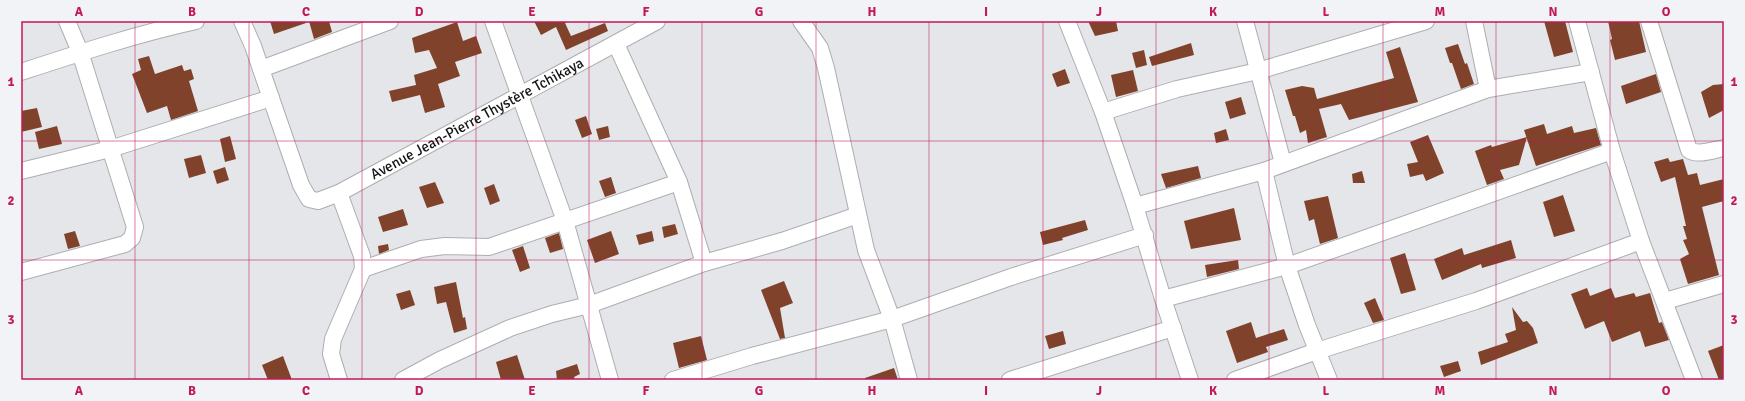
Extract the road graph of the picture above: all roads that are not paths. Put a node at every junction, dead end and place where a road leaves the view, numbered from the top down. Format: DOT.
graph roads {
  1 [pos="67,21"];
  2 [pos="196,21"];
  3 [pos="242,21"];
  4 [pos="390,21"];
  5 [pos="493,21"];
  6 [pos="657,21"];
  7 [pos="801,21"];
  8 [pos="1067,21"];
  9 [pos="1245,21"];
  10 [pos="1426,21"];
  11 [pos="1474,21"];
  12 [pos="1577,21"];
  13 [pos="1649,21"];
  14 [pos="616,44"];
  15 [pos="80,52"];
  16 [pos="261,69"];
  17 [pos="1258,71"];
  18 [pos="21,72"];
  19 [pos="1591,72"];
  20 [pos="1488,90"];
  21 [pos="521,95"];
  22 [pos="271,98"];
  23 [pos="1103,112"];
  24 [pos="1724,148"];
  25 [pos="110,149"];
  26 [pos="1612,151"];
  27 [pos="1283,163"];
  28 [pos="21,171"];
  29 [pos="1264,171"];
  30 [pos="679,182"];
  31 [pos="338,193"];
  32 [pos="1135,206"];
  33 [pos="858,215"];
  34 [pos="565,221"];
  35 [pos="1145,235"];
  36 [pos="1640,241"];
  37 [pos="704,263"];
  38 [pos="1287,266"];
  39 [pos="363,269"];
  40 [pos="21,272"];
  41 [pos="1724,284"];
  42 [pos="1163,299"];
  43 [pos="1664,301"];
  44 [pos="589,306"];
  45 [pos="892,318"];
  46 [pos="1174,328"];
  47 [pos="1317,351"];
  48 [pos="422,376"];
  49 [pos="339,380"];
  50 [pos="403,380"];
  51 [pos="610,380"];
  52 [pos="673,380"];
  53 [pos="908,380"];
  54 [pos="1010,380"];
  55 [pos="1190,380"];
  56 [pos="1235,380"];
  57 [pos="1329,380"];
  58 [pos="1694,380"];
  1 -- 15 [label="street"];
  2 -- 15 [label="street"];
  3 -- 16 [label="street"];
  4 -- 16 [label="street"];
  5 -- 21 [label="street"];
  6 -- 14 [label="street, Avenue Jean-Pierre Thystère Tchikaya"];
  7 -- 33 [label="street"];
  8 -- 23 [label="street"];
  9 -- 17 [label="street"];
  10 -- 17 [label="street"];
  11 -- 20 [label="street"];
  12 -- 19 [label="street"];
  13 -- 24 [label="street"];
  14 -- 21 [label="street, Avenue Jean-Pierre Thystère Tchikaya"];
  14 -- 30 [label="street"];
  15 -- 18 [label="street"];
  15 -- 25 [label="street"];
  16 -- 22 [label="street"];
  17 -- 23 [label="street"];
  17 -- 27 [label="street"];
  19 -- 20 [label="street"];
  19 -- 26 [label="street"];
  20 -- 27 [label="street"];
  21 -- 31 [label="street, Avenue Jean-Pierre Thystère Tchikaya"];
  21 -- 34 [label="street"];
  22 -- 25 [label="street"];
  22 -- 31 [label="street, Avenue Jean-Pierre Thystère Tchikaya"];
  23 -- 32 [label="street"];
  25 -- 28 [label="street"];
  25 -- 40 [label="street"];
  26 -- 36 [label="street"];
  26 -- 38 [label="street"];
  27 -- 29 [label="street"];
  29 -- 32 [label="street"];
  29 -- 38 [label="street"];
  30 -- 34 [label="street"];
  30 -- 37 [label="street"];
  31 -- 39 [label="street"];
  32 -- 35 [label="street"];
  33 -- 37 [label="street"];
  33 -- 45 [label="street"];
  34 -- 39 [label="street"];
  34 -- 44 [label="street"];
  35 -- 42 [label="street"];
  35 -- 45 [label="street"];
  36 -- 43 [label="street"];
  36 -- 47 [label="street"];
  37 -- 44 [label="street"];
  38 -- 42 [label="street"];
  38 -- 47 [label="street"];
  39 -- 49 [label="street"];
  41 -- 43 [label="street"];
  42 -- 46 [label="street"];
  43 -- 58 [label="street"];
  44 -- 48 [label="street"];
  44 -- 51 [label="street"];
  45 -- 52 [label="street"];
  45 -- 53 [label="street"];
  46 -- 54 [label="street"];
  46 -- 55 [label="street"];
  47 -- 56 [label="street"];
  47 -- 57 [label="street"];
  48 -- 50 [label="street"];
}
